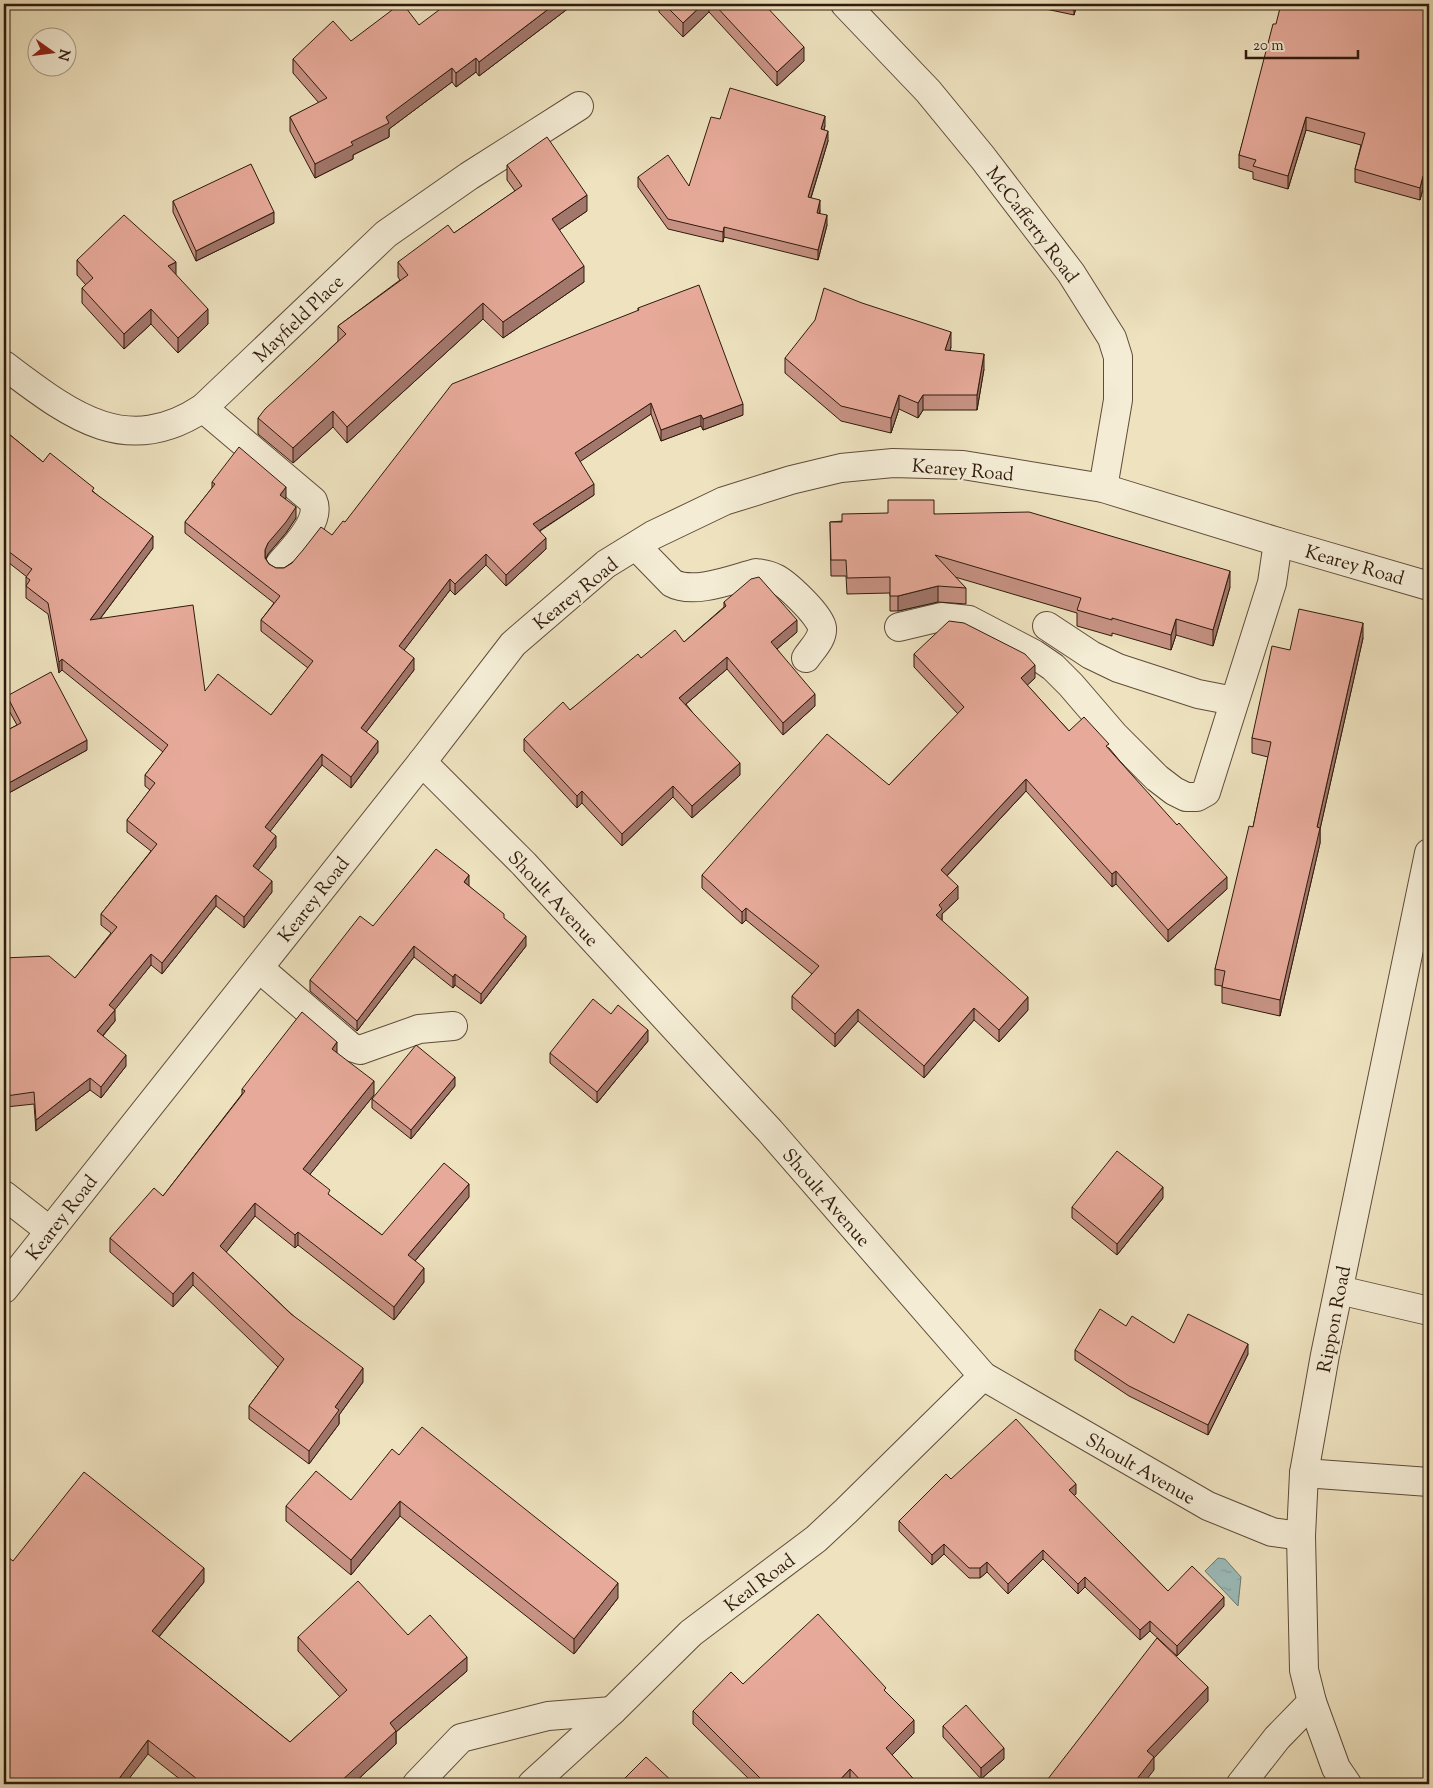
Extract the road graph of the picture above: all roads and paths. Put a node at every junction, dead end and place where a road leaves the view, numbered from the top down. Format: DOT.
graph roads {
  1 [pos="845,4"];
  2 [pos="579,106"];
  3 [pos="4,365"];
  4 [pos="203,408"];
  5 [pos="1103,488"];
  6 [pos="1278,542"];
  7 [pos="636,546"];
  8 [pos="280,564"];
  9 [pos="1429,586"];
  10 [pos="1047,626"];
  11 [pos="899,627"];
  12 [pos="806,658"];
  13 [pos="1234,700"];
  14 [pos="422,762"];
  15 [pos="1429,853"];
  16 [pos="258,968"];
  17 [pos="453,1026"];
  18 [pos="4,1194"];
  19 [pos="50,1231"];
  20 [pos="4,1289"];
  21 [pos="1339,1290"];
  22 [pos="1429,1311"];
  23 [pos="983,1376"];
  24 [pos="1304,1473"];
  25 [pos="1429,1482"];
  26 [pos="1301,1536"];
  27 [pos="1312,1702"];
  28 [pos="612,1711"];
  29 [pos="418,1784"];
  30 [pos="532,1784"];
  31 [pos="1241,1784"];
  32 [pos="1347,1784"];
  1 -- 5 [label="street, McCafferty Road"];
  2 -- 4 [label="street, Mayfield Place"];
  3 -- 4 [label="street, Mayfield Place"];
  4 -- 8 [label="street"];
  5 -- 6 [label="street, Kearey Road"];
  5 -- 7 [label="street, Kearey Road"];
  6 -- 9 [label="street, Kearey Road"];
  6 -- 13 [label="street"];
  7 -- 12 [label="street"];
  7 -- 14 [label="street, Kearey Road"];
  10 -- 13 [label="street"];
  11 -- 13 [label="street"];
  14 -- 16 [label="street, Kearey Road"];
  14 -- 23 [label="street, Shoult Avenue"];
  15 -- 21 [label="street, Rippon Road"];
  16 -- 17 [label="street"];
  16 -- 19 [label="street, Kearey Road"];
  18 -- 19 [label="street"];
  19 -- 20 [label="street, Kearey Road"];
  21 -- 22 [label="street"];
  21 -- 24 [label="street, Rippon Road"];
  23 -- 26 [label="street, Shoult Avenue"];
  23 -- 28 [label="street, Keal Road"];
  24 -- 25 [label="street"];
  24 -- 26 [label="street, Rippon Road"];
  26 -- 27 [label="street, Rippon Road"];
  27 -- 31 [label="street"];
  27 -- 32 [label="street, Rippon Road"];
  28 -- 29 [label="street"];
  28 -- 30 [label="street, Keal Road"];
}
